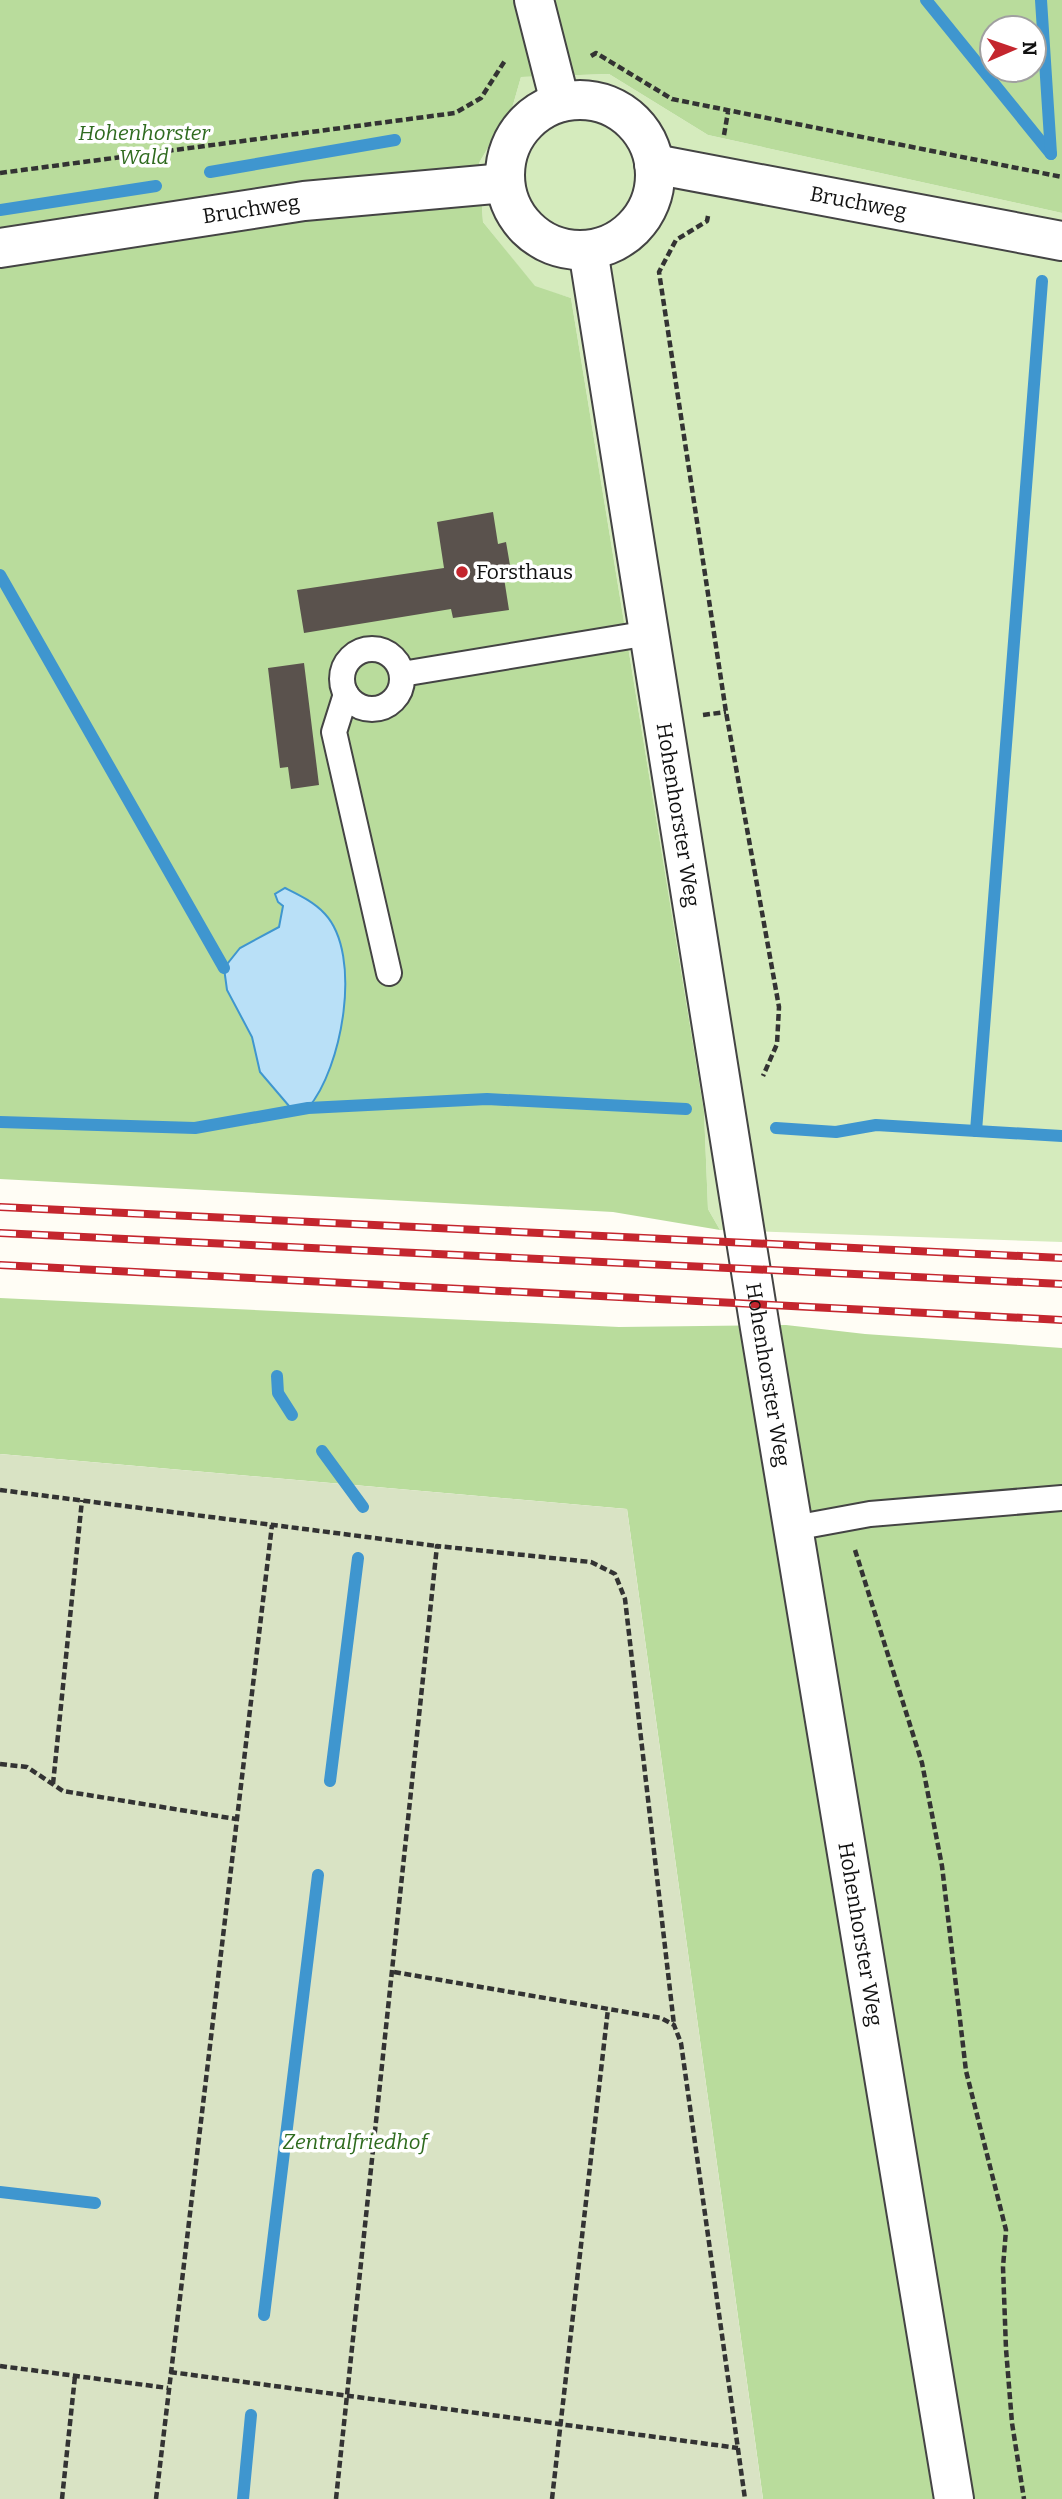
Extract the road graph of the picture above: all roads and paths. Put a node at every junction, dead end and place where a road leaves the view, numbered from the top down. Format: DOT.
graph roads {
  1 [pos="534,0"];
  2 [pos="549,58"];
  3 [pos="559,102"];
  4 [pos="728,112"];
  5 [pos="654,164"];
  6 [pos="0,173"];
  7 [pos="716,177"];
  8 [pos="1062,177"];
  9 [pos="505,183"];
  10 [pos="1062,241"];
  11 [pos="0,248"];
  12 [pos="588,250"];
  13 [pos="649,633"];
  14 [pos="402,674"];
  15 [pos="346,694"];
  16 [pos="389,973"];
  17 [pos="761,1082"];
  18 [pos="0,1490"];
  19 [pos="1062,1498"];
  20 [pos="82,1500"];
  21 [pos="844,1519"];
  22 [pos="272,1525"];
  23 [pos="794,1528"];
  24 [pos="437,1546"];
  25 [pos="0,1764"];
  26 [pos="53,1784"];
  27 [pos="236,1819"];
  28 [pos="394,1972"];
  29 [pos="608,2009"];
  30 [pos="674,2025"];
  31 [pos="0,2366"];
  32 [pos="170,2372"];
  33 [pos="75,2376"];
  34 [pos="168,2388"];
  35 [pos="347,2397"];
  36 [pos="560,2426"];
  37 [pos="738,2448"];
  38 [pos="62,2499"];
  39 [pos="156,2499"];
  40 [pos="336,2499"];
  41 [pos="552,2499"];
  42 [pos="745,2499"];
  43 [pos="954,2499"];
  44 [pos="1024,2499"];
  1 -- 2 [label="street"];
  2 -- 3 [label="street"];
  2 -- 4 [label="path"];
  2 -- 6 [label="path"];
  3 -- 5 [label="street"];
  3 -- 9 [label="street"];
  4 -- 7 [label="path"];
  4 -- 8 [label="path"];
  5 -- 7 [label="street, Bruchweg"];
  5 -- 12 [label="street"];
  7 -- 10 [label="street, Bruchweg"];
  7 -- 17 [label="path"];
  9 -- 11 [label="street, Bruchweg"];
  9 -- 12 [label="street"];
  12 -- 13 [label="street, Hohenhorster Weg"];
  13 -- 14 [label="lane"];
  13 -- 23 [label="street, Hohenhorster Weg"];
  14 -- 15 [label="lane"];
  14 -- 15 [label="lane"];
  15 -- 16 [label="lane"];
  18 -- 20 [label="path"];
  19 -- 21 [label="lane"];
  20 -- 22 [label="path"];
  20 -- 26 [label="path"];
  21 -- 23 [label="lane"];
  21 -- 44 [label="path"];
  22 -- 24 [label="path"];
  22 -- 27 [label="path"];
  23 -- 43 [label="street, Hohenhorster Weg"];
  24 -- 28 [label="path"];
  24 -- 30 [label="path"];
  25 -- 26 [label="path"];
  26 -- 27 [label="path"];
  27 -- 32 [label="path"];
  28 -- 29 [label="path"];
  28 -- 35 [label="path"];
  29 -- 30 [label="path"];
  29 -- 36 [label="path"];
  30 -- 37 [label="path"];
  31 -- 33 [label="path"];
  32 -- 34 [label="path"];
  32 -- 35 [label="path"];
  33 -- 34 [label="path"];
  33 -- 38 [label="path"];
  34 -- 39 [label="path"];
  35 -- 36 [label="path"];
  35 -- 40 [label="path"];
  36 -- 37 [label="path"];
  36 -- 41 [label="path"];
  37 -- 42 [label="path"];
}
